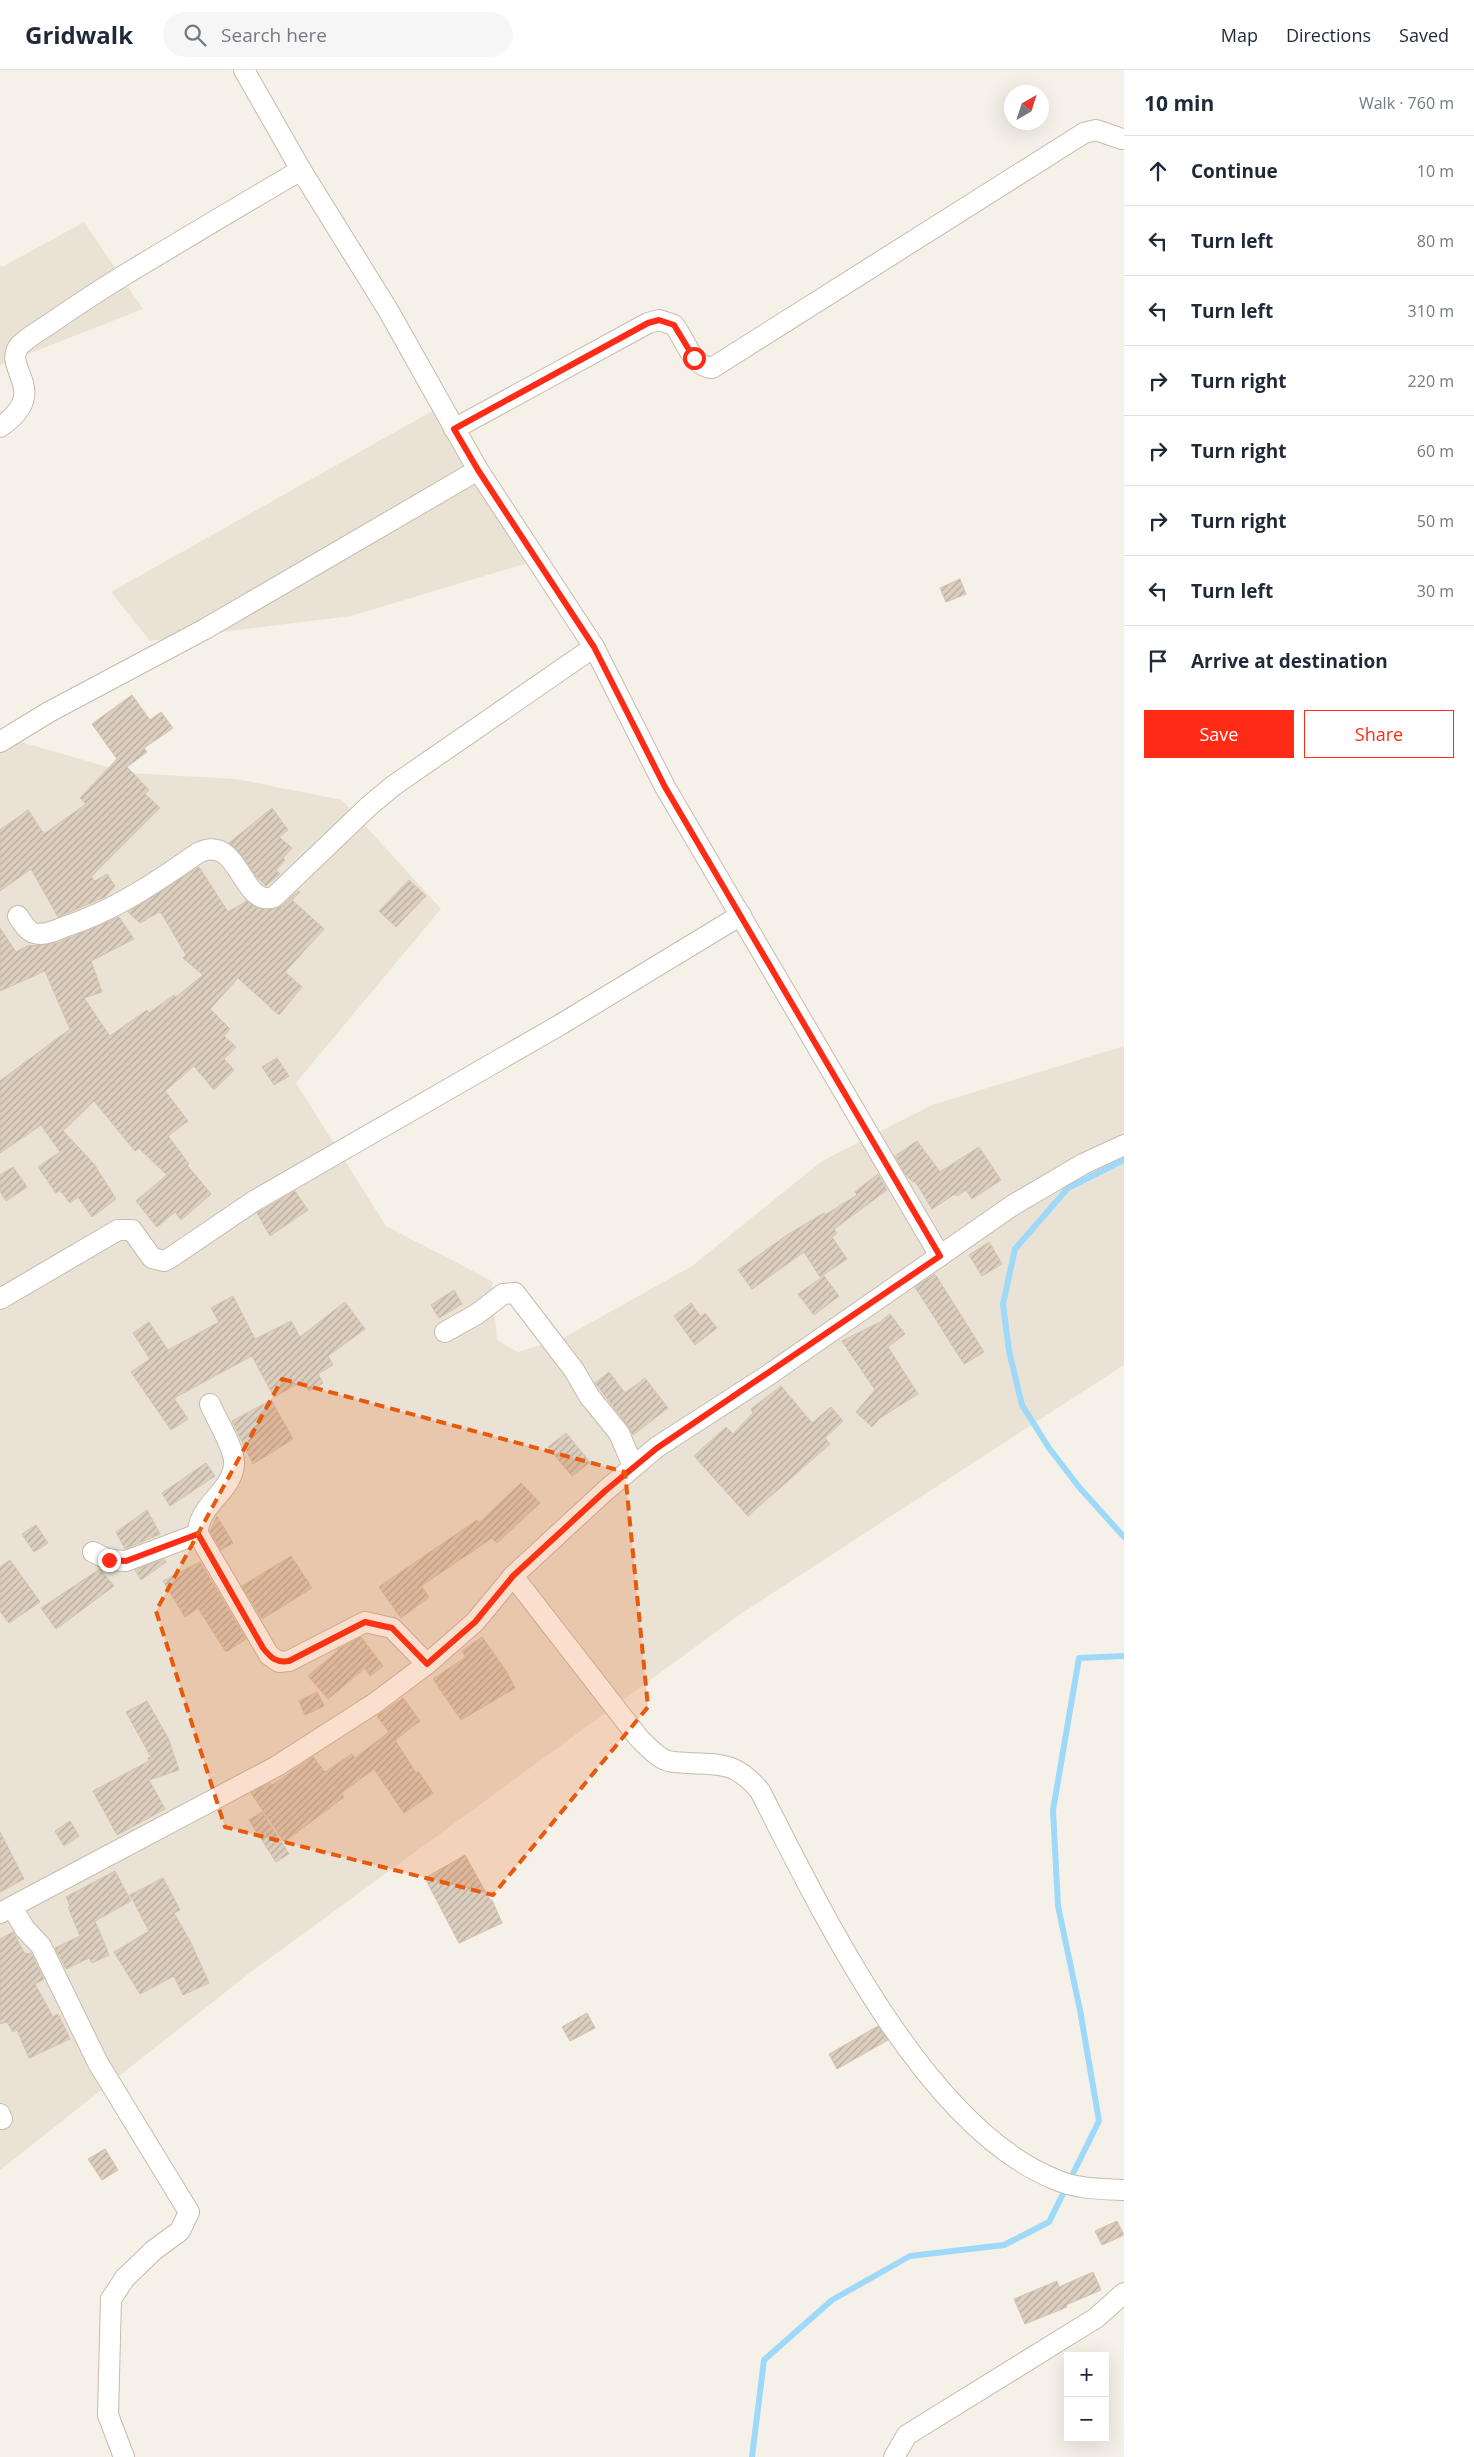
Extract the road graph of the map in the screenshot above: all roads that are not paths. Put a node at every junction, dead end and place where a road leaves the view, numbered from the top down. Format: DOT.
graph roads {
  1 [pos="244,70"];
  2 [pos="1122,140"];
  3 [pos="301,170"];
  4 [pos="0,427"];
  5 [pos="454,429"];
  6 [pos="478,470"];
  7 [pos="594,647"];
  8 [pos="0,742"];
  9 [pos="741,915"];
  10 [pos="18,916"];
  11 [pos="1124,1145"];
  12 [pos="940,1256"];
  13 [pos="0,1299"];
  14 [pos="445,1332"];
  15 [pos="210,1404"];
  16 [pos="633,1466"];
  17 [pos="198,1534"];
  18 [pos="93,1552"];
  19 [pos="513,1576"];
  20 [pos="427,1664"];
  21 [pos="6,1910"];
  22 [pos="1124,2190"];
  23 [pos="1124,2293"];
  24 [pos="124,2457"];
  25 [pos="894,2457"];
  1 -- 3 [label="street"];
  2 -- 5 [label="street"];
  3 -- 4 [label="street"];
  3 -- 5 [label="street"];
  5 -- 6 [label="street"];
  6 -- 7 [label="street"];
  6 -- 8 [label="street"];
  7 -- 9 [label="street"];
  7 -- 10 [label="street"];
  9 -- 12 [label="street"];
  9 -- 13 [label="street"];
  11 -- 12 [label="street"];
  12 -- 16 [label="street"];
  14 -- 16 [label="street"];
  15 -- 17 [label="street"];
  16 -- 19 [label="street"];
  17 -- 18 [label="street"];
  17 -- 20 [label="street"];
  19 -- 20 [label="street"];
  19 -- 22 [label="street"];
  20 -- 21 [label="street"];
  21 -- 24 [label="street"];
  23 -- 25 [label="street"];
}
